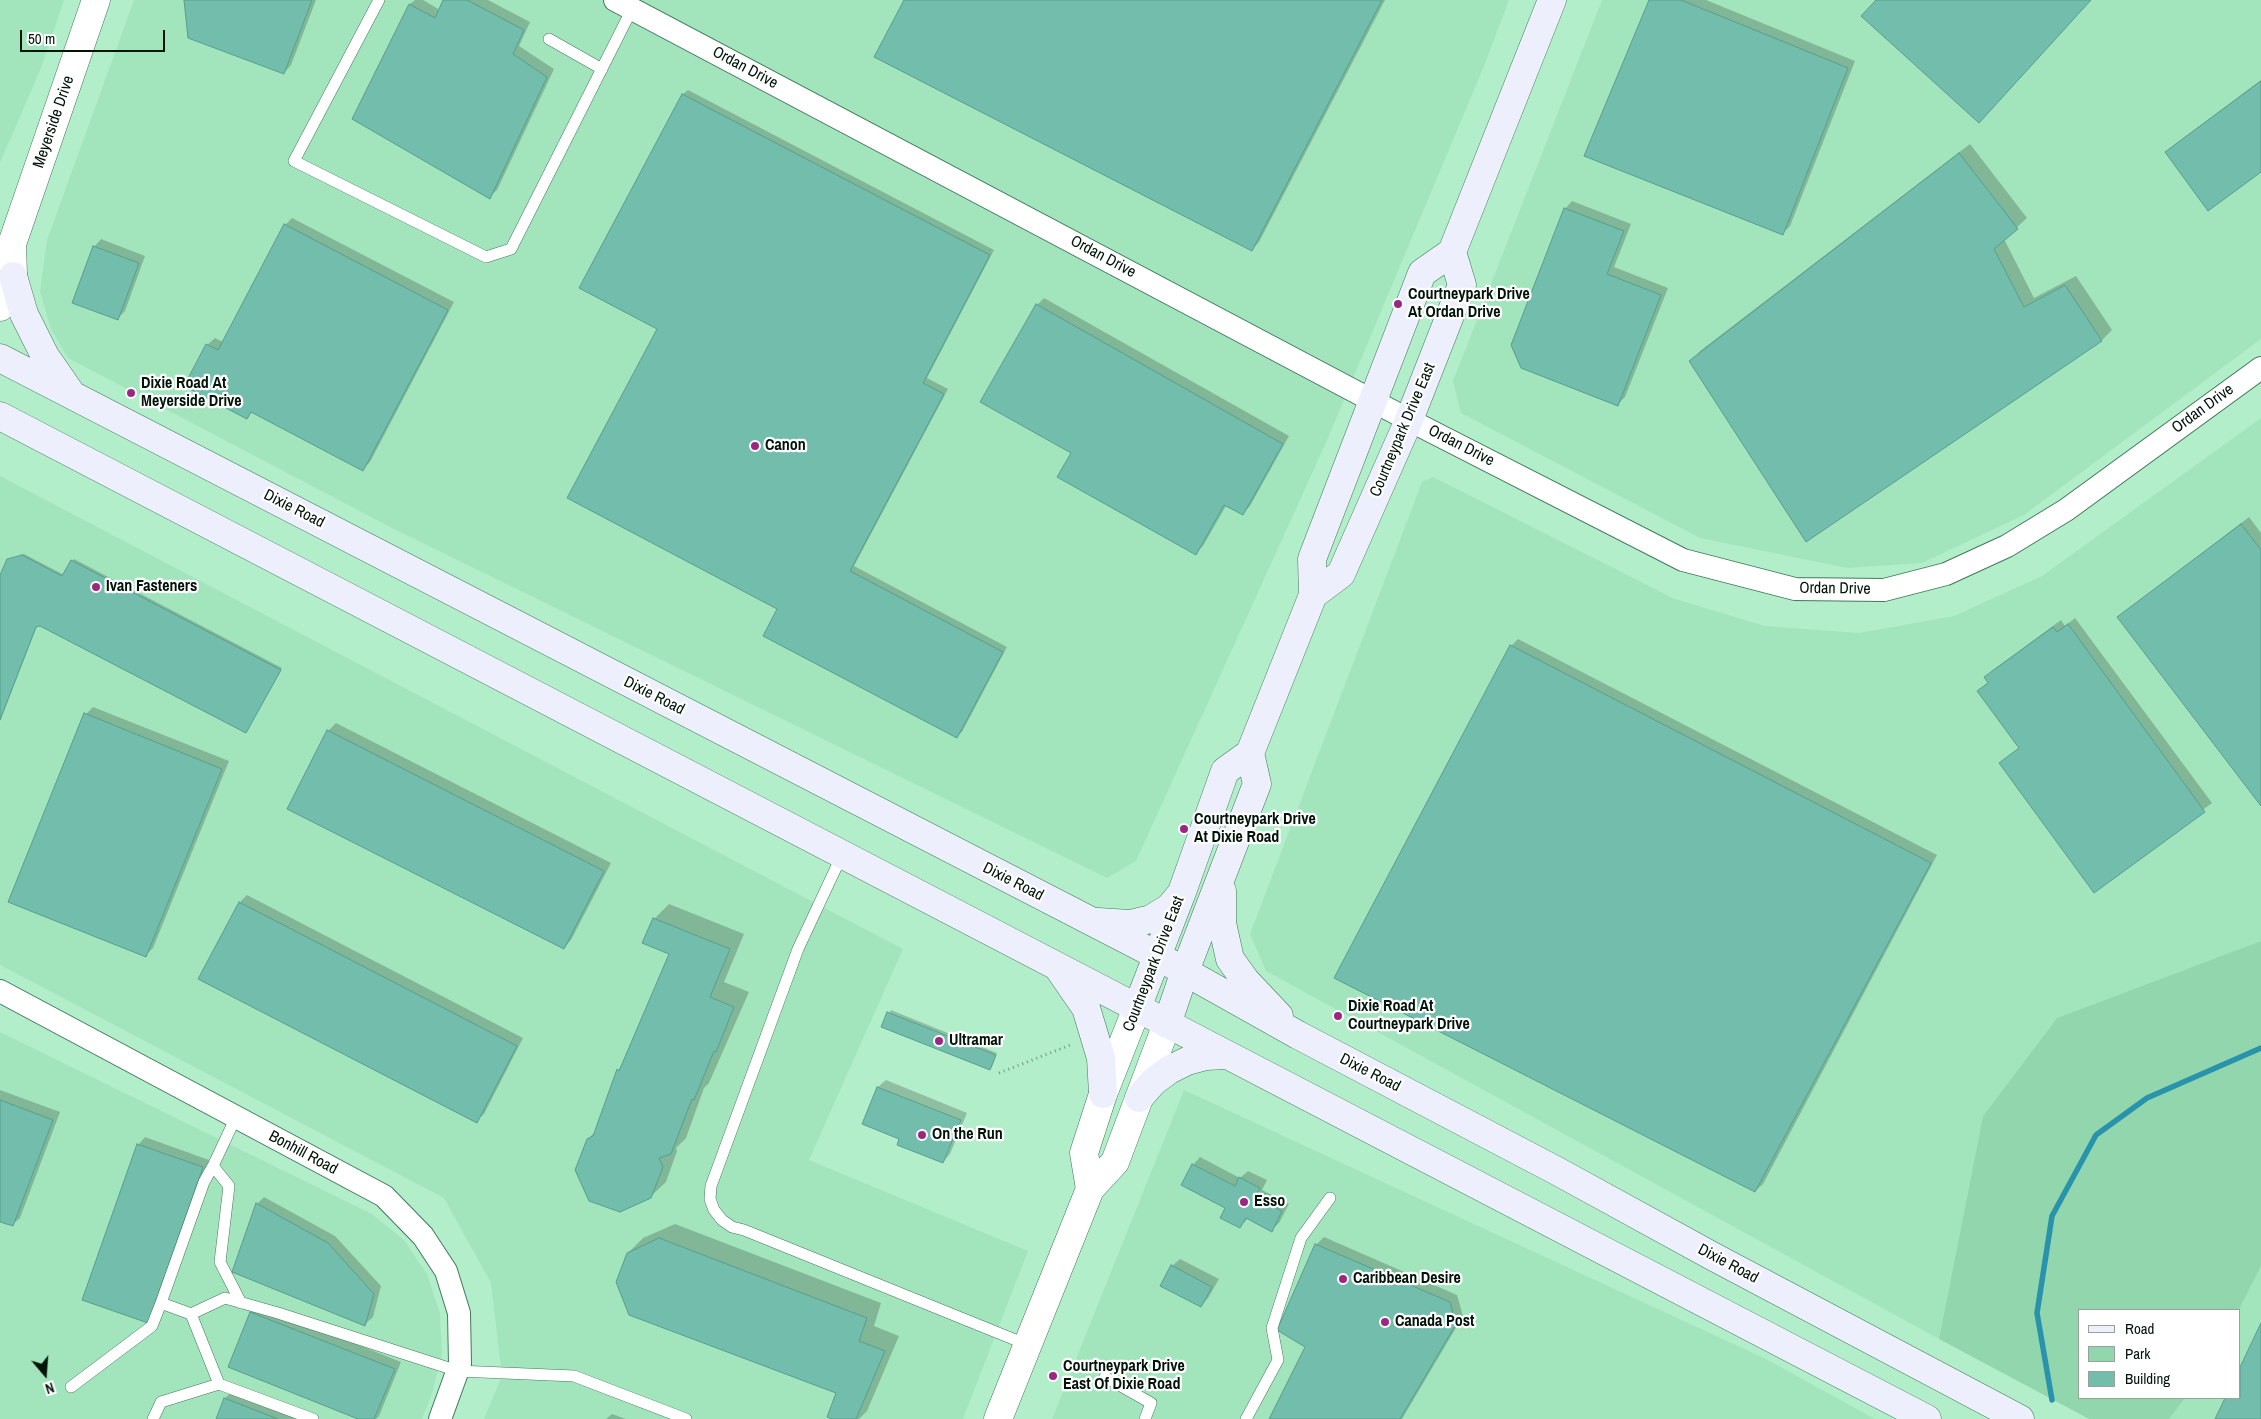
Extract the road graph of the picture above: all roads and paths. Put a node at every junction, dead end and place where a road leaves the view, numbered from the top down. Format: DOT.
graph roads {
  1 [pos="96,0"];
  2 [pos="379,0"];
  3 [pos="1552,0"];
  4 [pos="624,5"];
  5 [pos="549,39"];
  6 [pos="602,69"];
  7 [pos="1452,252"];
  8 [pos="9,259"];
  9 [pos="0,307"];
  10 [pos="0,358"];
  11 [pos="2261,368"];
  12 [pos="72,395"];
  13 [pos="1373,400"];
  14 [pos="0,416"];
  15 [pos="1409,420"];
  16 [pos="1313,595"];
  17 [pos="1250,753"];
  18 [pos="842,855"];
  19 [pos="1222,874"];
  20 [pos="1182,892"];
  21 [pos="1088,921"];
  22 [pos="1158,956"];
  23 [pos="1058,968"];
  24 [pos="1185,971"];
  25 [pos="0,991"];
  26 [pos="1137,1008"];
  27 [pos="1167,1024"];
  28 [pos="1298,1036"];
  29 [pos="1081,1041"];
  30 [pos="1226,1055"];
  31 [pos="999,1073"];
  32 [pos="1103,1094"];
  33 [pos="1139,1098"];
  34 [pos="236,1117"];
  35 [pos="213,1166"];
  36 [pos="1090,1188"];
  37 [pos="1330,1198"];
  38 [pos="161,1303"];
  39 [pos="241,1303"];
  40 [pos="191,1314"];
  41 [pos="1028,1345"];
  42 [pos="458,1370"];
  43 [pos="1105,1376"];
  44 [pos="219,1384"];
  45 [pos="71,1387"];
  46 [pos="1980,1410"];
  47 [pos="153,1419"];
  48 [pos="312,1419"];
  49 [pos="440,1419"];
  50 [pos="686,1419"];
  51 [pos="998,1419"];
  52 [pos="1145,1419"];
  53 [pos="1246,1419"];
  54 [pos="1927,1419"];
  55 [pos="2020,1419"];
  1 -- 8 [label="street, Meyerside Drive"];
  2 -- 6 [label="lane"];
  3 -- 7 [label="main road"];
  4 -- 6 [label="lane"];
  4 -- 13 [label="street, Ordan Drive"];
  5 -- 6 [label="lane"];
  7 -- 13 [label="main road"];
  7 -- 15 [label="main road, Courtneypark Drive East"];
  8 -- 9 [label="street, Meyerside Drive"];
  8 -- 12 [label="main road"];
  10 -- 12 [label="main road, Dixie Road"];
  11 -- 15 [label="street, Ordan Drive"];
  12 -- 21 [label="main road, Dixie Road"];
  13 -- 15 [label="street, Ordan Drive"];
  13 -- 16 [label="main road"];
  14 -- 18 [label="main road"];
  15 -- 16 [label="main road, Courtneypark Drive East"];
  16 -- 17 [label="main road"];
  17 -- 19 [label="main road, Courtneypark Drive East"];
  17 -- 20 [label="main road, Courtneypark Drive East"];
  18 -- 23 [label="main road"];
  18 -- 41 [label="lane"];
  19 -- 24 [label="main road, Courtneypark Drive East"];
  19 -- 28 [label="main road"];
  20 -- 21 [label="main road"];
  20 -- 22 [label="main road, Courtneypark Drive East"];
  21 -- 22 [label="main road, Dixie Road"];
  22 -- 24 [label="main road, Dixie Road"];
  22 -- 26 [label="main road, Courtneypark Drive East"];
  23 -- 26 [label="main road"];
  23 -- 32 [label="main road"];
  24 -- 27 [label="main road, Courtneypark Drive East"];
  24 -- 28 [label="main road, Dixie Road"];
  25 -- 34 [label="street, Bonhill Road"];
  26 -- 27 [label="main road"];
  26 -- 32 [label="street, Courtneypark Drive East"];
  27 -- 30 [label="main road"];
  27 -- 33 [label="street, Courtneypark Drive East"];
  28 -- 46 [label="main road, Dixie Road"];
  29 -- 31 [label="path"];
  30 -- 33 [label="main road"];
  30 -- 54 [label="main road"];
  32 -- 36 [label="street, Courtneypark Drive East"];
  33 -- 36 [label="street, Courtneypark Drive East"];
  34 -- 35 [label="lane"];
  34 -- 42 [label="street, Bonhill Road"];
  35 -- 38 [label="lane"];
  35 -- 39 [label="lane"];
  36 -- 41 [label="street, Courtneypark Drive East"];
  37 -- 53 [label="lane"];
  38 -- 40 [label="lane"];
  38 -- 45 [label="lane"];
  39 -- 40 [label="lane"];
  39 -- 42 [label="lane"];
  40 -- 44 [label="lane"];
  41 -- 51 [label="street, Courtneypark Drive East"];
  42 -- 49 [label="street, Bonhill Road"];
  42 -- 50 [label="lane"];
  43 -- 52 [label="lane"];
  44 -- 47 [label="lane"];
  44 -- 48 [label="lane"];
  46 -- 55 [label="main road, Dixie Road"];
}
